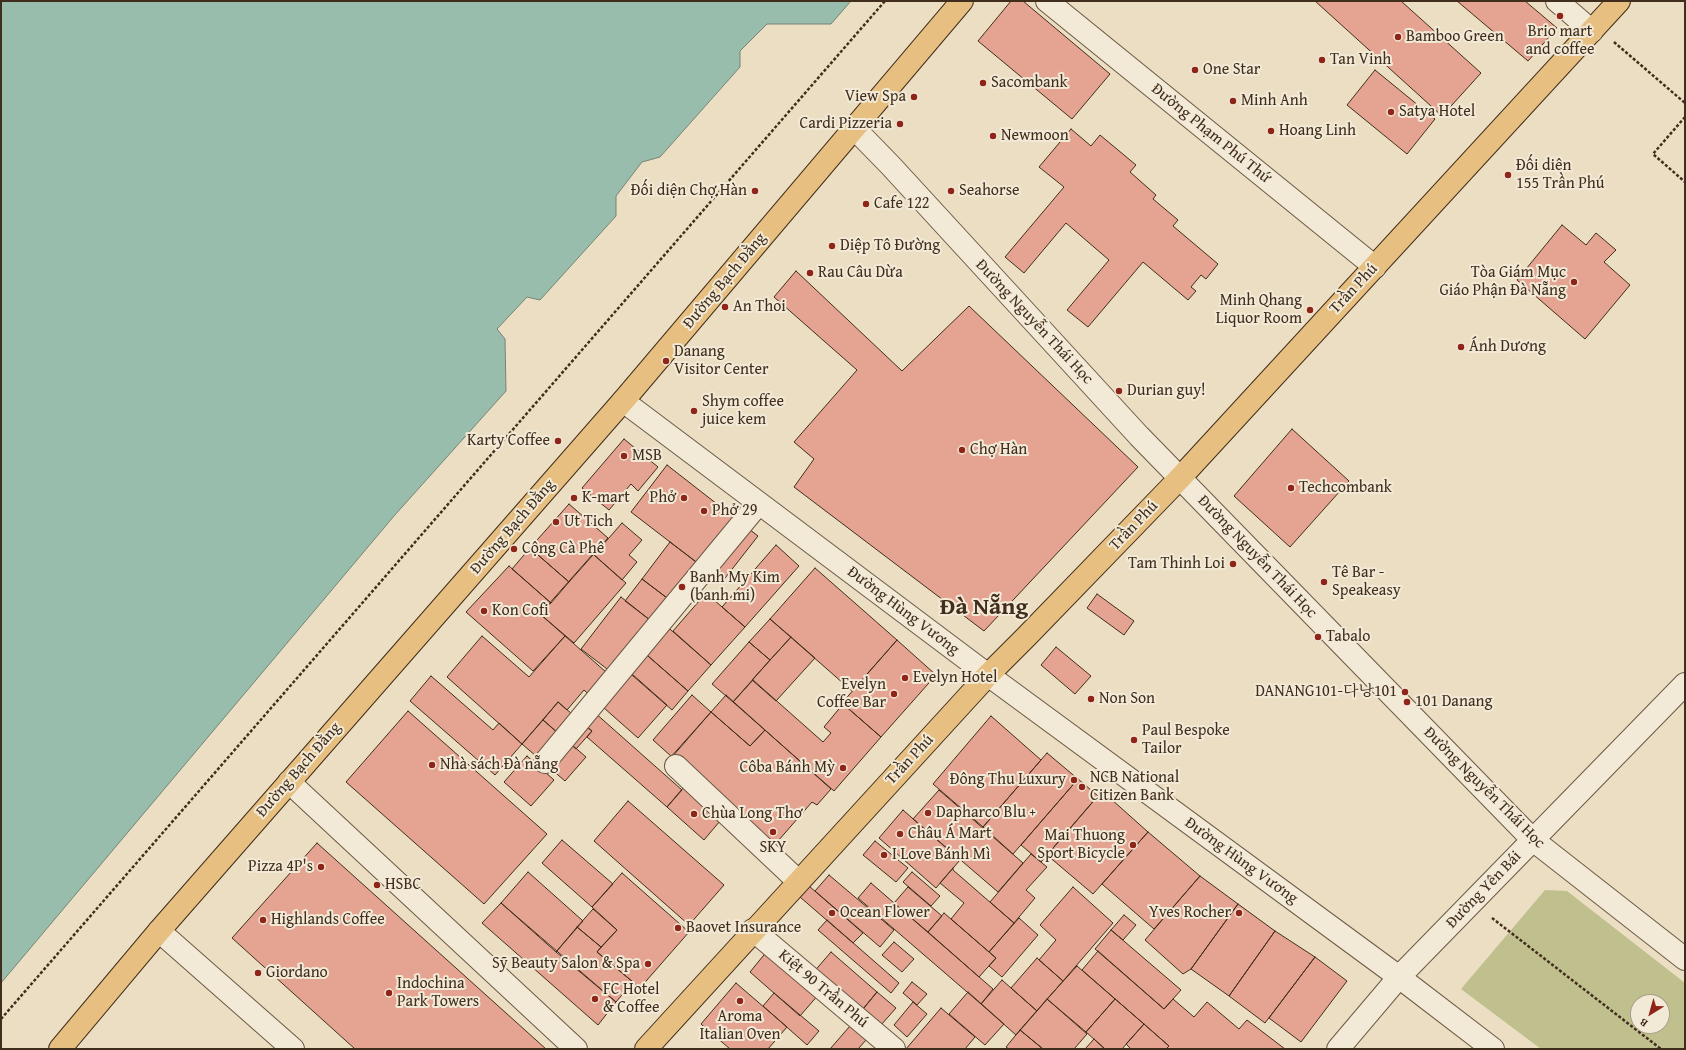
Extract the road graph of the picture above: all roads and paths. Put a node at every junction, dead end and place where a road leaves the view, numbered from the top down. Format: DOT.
graph roads {
  1 [pos="885,1"];
  2 [pos="962,1"];
  3 [pos="1047,1"];
  4 [pos="1557,1"];
  5 [pos="1619,1"];
  6 [pos="1594,28"];
  7 [pos="1685,103"];
  8 [pos="1685,117"];
  9 [pos="854,128"];
  10 [pos="1685,182"];
  11 [pos="1375,267"];
  12 [pos="623,401"];
  13 [pos="1180,478"];
  14 [pos="759,503"];
  15 [pos="988,675"];
  16 [pos="1685,684"];
  17 [pos="545,762"];
  18 [pos="676,766"];
  19 [pos="289,782"];
  20 [pos="1533,840"];
  21 [pos="798,881"];
  22 [pos="1472,902"];
  23 [pos="753,930"];
  24 [pos="159,931"];
  25 [pos="1685,959"];
  26 [pos="1399,977"];
  27 [pos="1,1019"];
  28 [pos="60,1049"];
  29 [pos="293,1049"];
  30 [pos="576,1049"];
  31 [pos="646,1049"];
  32 [pos="894,1049"];
  33 [pos="1338,1049"];
  34 [pos="1493,1049"];
  35 [pos="1661,1049"];
  1 -- 27 [label="path"];
  2 -- 9 [label="main road, Đường Bạch Đằng"];
  3 -- 11 [label="street, Đường Phạm Phú Thứ"];
  4 -- 6 [label="street"];
  5 -- 6 [label="main road, Trần Phú"];
  6 -- 7 [label="path"];
  6 -- 11 [label="main road, Trần Phú"];
  8 -- 10 [label="path"];
  9 -- 12 [label="main road, Đường Bạch Đằng"];
  9 -- 13 [label="street, Đường Nguyễn Thái Học"];
  11 -- 13 [label="main road, Trần Phú"];
  12 -- 14 [label="street, Đường Hùng Vương"];
  12 -- 19 [label="main road, Đường Bạch Đằng"];
  13 -- 15 [label="main road, Trần Phú"];
  13 -- 20 [label="street, Đường Nguyễn Thái Học"];
  14 -- 15 [label="street, Đường Hùng Vương"];
  14 -- 17 [label="street"];
  15 -- 21 [label="main road, Trần Phú"];
  15 -- 26 [label="street, Đường Hùng Vương"];
  16 -- 20 [label="street, Đường Yên Bái"];
  18 -- 21 [label="street"];
  19 -- 24 [label="main road, Đường Bạch Đằng"];
  19 -- 30 [label="street"];
  20 -- 22 [label="street, Đường Yên Bái"];
  20 -- 25 [label="street, Đường Nguyễn Thái Học"];
  21 -- 23 [label="main road, Trần Phú"];
  22 -- 26 [label="street, Đường Yên Bái"];
  22 -- 35 [label="path"];
  23 -- 31 [label="main road, Trần Phú"];
  23 -- 32 [label="street, Kiệt 90 Trần Phú"];
  24 -- 28 [label="main road, Đường Bạch Đằng"];
  24 -- 29 [label="street"];
  26 -- 33 [label="street, Đường Yên Bái"];
  26 -- 34 [label="street, Đường Hùng Vương"];
}
